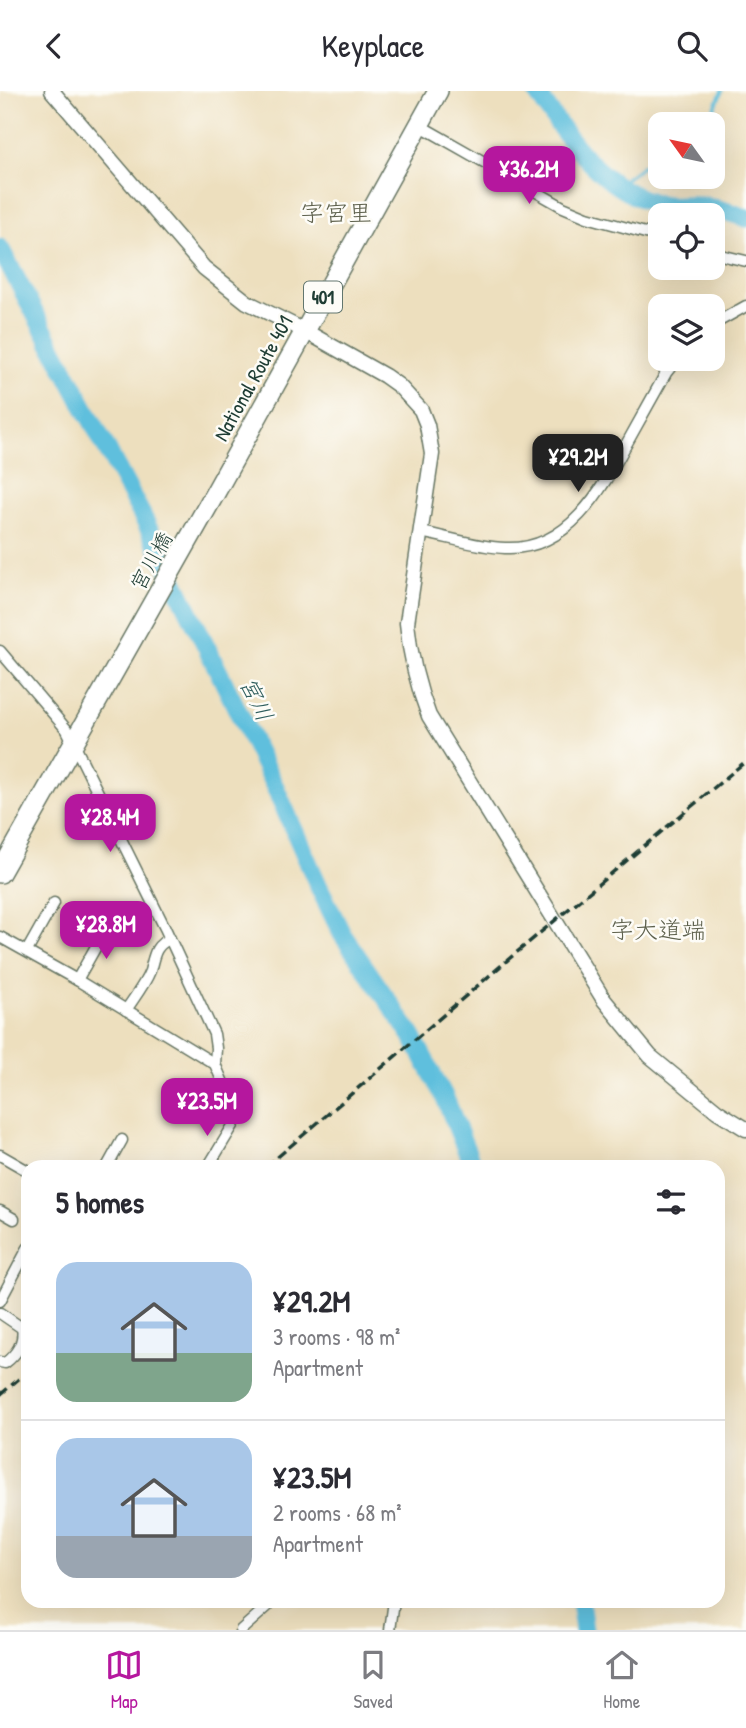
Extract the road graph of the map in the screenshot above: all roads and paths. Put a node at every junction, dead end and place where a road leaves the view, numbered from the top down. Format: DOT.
graph roads {
  1 [pos="52,91"];
  2 [pos="438,91"];
  3 [pos="419,125"];
  4 [pos="648,234"];
  5 [pos="725,256"];
  6 [pos="746,261"];
  7 [pos="746,306"];
  8 [pos="725,318"];
  9 [pos="305,331"];
  10 [pos="668,371"];
  11 [pos="209,504"];
  12 [pos="421,532"];
  13 [pos="0,651"];
  14 [pos="74,743"];
  15 [pos="0,873"];
  16 [pos="54,903"];
  17 [pos="107,926"];
  18 [pos="0,937"];
  19 [pos="170,939"];
  20 [pos="27,951"];
  21 [pos="77,980"];
  22 [pos="127,1010"];
  23 [pos="215,1064"];
  24 [pos="746,1129"];
  25 [pos="122,1140"];
  26 [pos="0,1155"];
  27 [pos="111,1160"];
  28 [pos="212,1160"];
  29 [pos="21,1167"];
  30 [pos="0,1211"];
  31 [pos="14,1219"];
  32 [pos="21,1261"];
  33 [pos="0,1301"];
  34 [pos="0,1313"];
  35 [pos="21,1327"];
  36 [pos="21,1342"];
  37 [pos="0,1362"];
  38 [pos="266,1608"];
  39 [pos="393,1608"];
  40 [pos="241,1630"];
  41 [pos="390,1630"];
  1 -- 9 [label="street"];
  2 -- 3 [label="highway, National Route 401 / 401"];
  3 -- 4 [label="street"];
  3 -- 9 [label="highway, National Route 401 / 401"];
  5 -- 6 [label="street"];
  7 -- 8 [label="street"];
  9 -- 11 [label="highway, National Route 401 / 401"];
  9 -- 12 [label="street"];
  10 -- 12 [label="street"];
  11 -- 14 [label="highway, 宮川橋 / 401"];
  12 -- 24 [label="street"];
  13 -- 14 [label="street"];
  14 -- 15 [label="highway, 401"];
  14 -- 19 [label="street"];
  16 -- 20 [label="street"];
  17 -- 21 [label="street"];
  18 -- 20 [label="street"];
  19 -- 22 [label="street"];
  19 -- 23 [label="street"];
  20 -- 21 [label="street"];
  21 -- 22 [label="street"];
  22 -- 23 [label="street"];
  23 -- 28 [label="street"];
  25 -- 27 [label="street"];
  26 -- 29 [label="street"];
  30 -- 31 [label="street"];
  32 -- 33 [label="street"];
  34 -- 35 [label="street"];
  36 -- 37 [label="street"];
  38 -- 40 [label="street"];
  39 -- 41 [label="street"];
}
